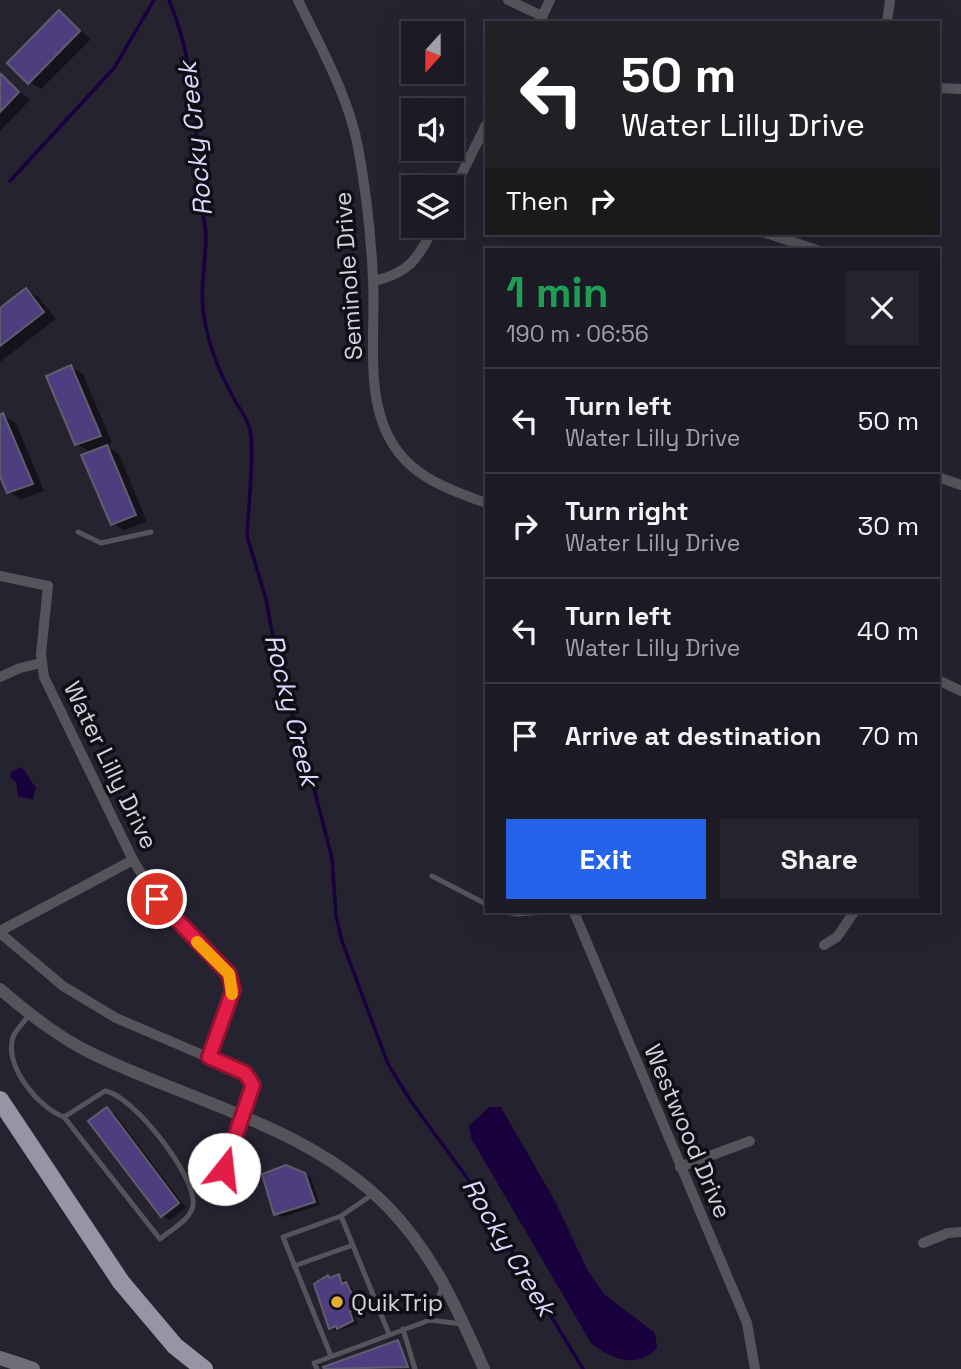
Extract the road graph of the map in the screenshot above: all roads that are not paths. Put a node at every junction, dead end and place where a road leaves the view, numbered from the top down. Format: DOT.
graph roads {
  1 [pos="299,0"];
  2 [pos="508,0"];
  3 [pos="550,0"];
  4 [pos="890,0"];
  5 [pos="540,19"];
  6 [pos="887,21"];
  7 [pos="940,88"];
  8 [pos="961,89"];
  9 [pos="485,127"];
  10 [pos="461,175"];
  11 [pos="772,235"];
  12 [pos="428,238"];
  13 [pos="811,248"];
  14 [pos="374,281"];
  15 [pos="940,478"];
  16 [pos="961,485"];
  17 [pos="485,503"];
  18 [pos="79,532"];
  19 [pos="151,532"];
  20 [pos="0,576"];
  21 [pos="41,663"];
  22 [pos="0,677"];
  23 [pos="940,681"];
  24 [pos="961,691"];
  25 [pos="133,860"];
  26 [pos="432,876"];
  27 [pos="485,903"];
  28 [pos="512,913"];
  29 [pos="532,913"];
  30 [pos="574,913"];
  31 [pos="853,913"];
  32 [pos="0,932"];
  33 [pos="824,944"];
  34 [pos="0,989"];
  35 [pos="30,1014"];
  36 [pos="209,1057"];
  37 [pos="0,1100"];
  38 [pos="241,1115"];
  39 [pos="64,1117"];
  40 [pos="750,1142"];
  41 [pos="680,1167"];
  42 [pos="220,1187"];
  43 [pos="373,1194"];
  44 [pos="341,1216"];
  45 [pos="961,1233"];
  46 [pos="922,1243"];
  47 [pos="353,1245"];
  48 [pos="295,1266"];
  49 [pos="443,1279"];
  50 [pos="430,1320"];
  51 [pos="465,1324"];
  52 [pos="403,1329"];
  53 [pos="389,1334"];
  54 [pos="382,1337"];
  55 [pos="365,1344"];
  56 [pos="385,1345"];
  57 [pos="350,1349"];
  58 [pos="368,1351"];
  59 [pos="332,1356"];
  60 [pos="353,1356"];
  61 [pos="0,1358"];
  62 [pos="336,1363"];
  63 [pos="33,1369"];
  64 [pos="204,1369"];
  65 [pos="317,1369"];
  66 [pos="415,1369"];
  67 [pos="484,1369"];
  68 [pos="755,1369"];
  1 -- 14 [label="street, Seminole Drive"];
  2 -- 5 [label="street"];
  3 -- 5 [label="street"];
  4 -- 6 [label="street"];
  7 -- 8 [label="street"];
  9 -- 10 [label="street"];
  11 -- 13 [label="street"];
  12 -- 14 [label="street"];
  14 -- 17 [label="street, Seminole Drive"];
  15 -- 16 [label="street"];
  18 -- 19 [label="lane"];
  20 -- 21 [label="street, Water Lilly Drive"];
  21 -- 22 [label="street"];
  21 -- 25 [label="street, Water Lilly Drive"];
  23 -- 24 [label="street"];
  25 -- 32 [label="street"];
  25 -- 36 [label="street, Water Lilly Drive"];
  26 -- 27 [label="lane"];
  28 -- 29 [label="lane"];
  30 -- 41 [label="street, Westwood Drive"];
  31 -- 33 [label="street"];
  32 -- 36 [label="street"];
  34 -- 35 [label="street"];
  35 -- 38 [label="street"];
  35 -- 39 [label="lane"];
  36 -- 38 [label="street"];
  37 -- 64 [label="highway"];
  38 -- 42 [label="lane"];
  38 -- 43 [label="street"];
  39 -- 39 [label="lane"];
  40 -- 41 [label="street"];
  41 -- 68 [label="street, Westwood Drive"];
  43 -- 44 [label="lane"];
  43 -- 49 [label="street"];
  44 -- 47 [label="lane"];
  44 -- 48 [label="lane"];
  45 -- 46 [label="street"];
  47 -- 48 [label="lane"];
  47 -- 53 [label="lane"];
  48 -- 59 [label="lane"];
  49 -- 50 [label="lane"];
  49 -- 51 [label="street"];
  50 -- 51 [label="lane"];
  50 -- 52 [label="lane"];
  51 -- 67 [label="street"];
  52 -- 53 [label="lane"];
  52 -- 66 [label="lane"];
  53 -- 54 [label="lane"];
  54 -- 55 [label="lane"];
  54 -- 56 [label="lane"];
  55 -- 57 [label="lane"];
  55 -- 58 [label="lane"];
  57 -- 59 [label="lane"];
  57 -- 60 [label="lane"];
  59 -- 62 [label="lane"];
  59 -- 65 [label="lane"];
  61 -- 63 [label="main road"];
}
